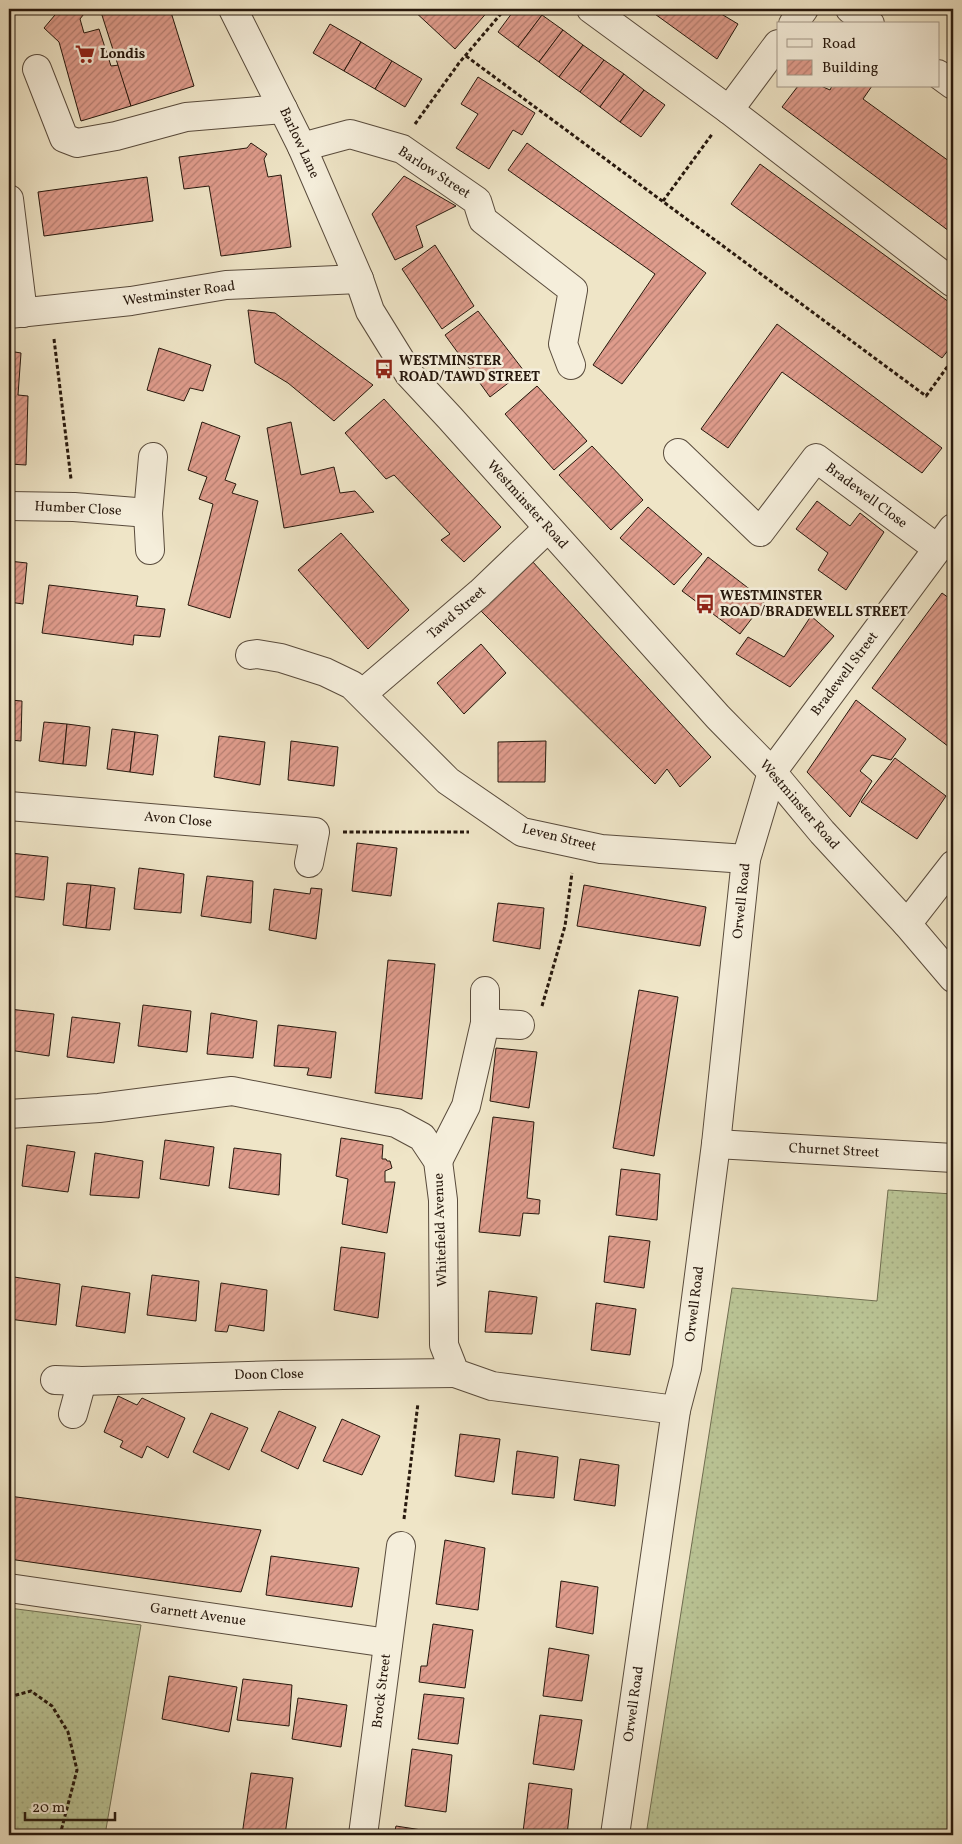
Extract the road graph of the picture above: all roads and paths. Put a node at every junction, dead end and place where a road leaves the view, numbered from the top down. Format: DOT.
graph roads {
  1 [pos="233,9"];
  2 [pos="505,9"];
  3 [pos="591,9"];
  4 [pos="804,9"];
  5 [pos="850,9"];
  6 [pos="794,22"];
  7 [pos="867,22"];
  8 [pos="777,45"];
  9 [pos="466,56"];
  10 [pos="37,69"];
  11 [pos="940,76"];
  12 [pos="953,86"];
  13 [pos="737,100"];
  14 [pos="283,109"];
  15 [pos="302,147"];
  16 [pos="402,149"];
  17 [pos="9,198"];
  18 [pos="663,201"];
  19 [pos="359,279"];
  20 [pos="953,283"];
  21 [pos="50,309"];
  22 [pos="16,313"];
  23 [pos="953,359"];
  24 [pos="571,365"];
  25 [pos="678,453"];
  26 [pos="154,457"];
  27 [pos="9,506"];
  28 [pos="74,507"];
  29 [pos="148,513"];
  30 [pos="548,528"];
  31 [pos="945,539"];
  32 [pos="150,550"];
  33 [pos="250,655"];
  34 [pos="362,694"];
  35 [pos="772,772"];
  36 [pos="9,806"];
  37 [pos="315,832"];
  38 [pos="473,832"];
  39 [pos="576,844"];
  40 [pos="746,859"];
  41 [pos="309,863"];
  42 [pos="953,865"];
  43 [pos="907,924"];
  44 [pos="953,978"];
  45 [pos="485,992"];
  46 [pos="485,1023"];
  47 [pos="520,1026"];
  48 [pos="9,1114"];
  49 [pos="716,1144"];
  50 [pos="953,1158"];
  51 [pos="438,1161"];
  52 [pos="421,1373"];
  53 [pos="455,1373"];
  54 [pos="55,1380"];
  55 [pos="82,1381"];
  56 [pos="676,1410"];
  57 [pos="73,1414"];
  58 [pos="401,1546"];
  59 [pos="9,1588"];
  60 [pos="388,1643"];
  61 [pos="9,1697"];
  62 [pos="60,1835"];
  63 [pos="363,1835"];
  64 [pos="614,1835"];
  1 -- 14 [label="street, Barlow Lane"];
  2 -- 9 [label="path"];
  3 -- 13 [label="street"];
  4 -- 6 [label="street"];
  5 -- 7 [label="street"];
  8 -- 13 [label="street"];
  9 -- 16 [label="path"];
  9 -- 18 [label="path"];
  10 -- 14 [label="street"];
  11 -- 12 [label="street"];
  13 -- 18 [label="path"];
  13 -- 20 [label="street"];
  14 -- 15 [label="street, Barlow Lane"];
  15 -- 16 [label="street, Barlow Street"];
  15 -- 19 [label="street, Barlow Lane"];
  16 -- 24 [label="street, Barlow Street"];
  17 -- 22 [label="street"];
  18 -- 23 [label="path"];
  19 -- 21 [label="street, Westminster Road"];
  19 -- 30 [label="street, Westminster Road"];
  21 -- 22 [label="street, Westminster Road"];
  21 -- 28 [label="path"];
  25 -- 31 [label="street, Bradewell Close"];
  26 -- 29 [label="street"];
  27 -- 28 [label="street, Humber Close"];
  28 -- 29 [label="street, Humber Close"];
  29 -- 32 [label="street"];
  30 -- 34 [label="street, Tawd Street"];
  30 -- 35 [label="street, Westminster Road"];
  31 -- 35 [label="street, Bradewell Street"];
  33 -- 34 [label="street, Leven Street"];
  34 -- 39 [label="street, Leven Street"];
  35 -- 40 [label="street, Orwell Road"];
  35 -- 43 [label="street, Westminster Road"];
  36 -- 37 [label="street, Avon Close"];
  37 -- 38 [label="path"];
  37 -- 41 [label="street"];
  39 -- 40 [label="street, Leven Street"];
  39 -- 47 [label="path"];
  40 -- 49 [label="street, Orwell Road"];
  42 -- 43 [label="street"];
  43 -- 44 [label="street, Westminster Road"];
  45 -- 46 [label="street"];
  46 -- 47 [label="street"];
  46 -- 51 [label="street"];
  48 -- 51 [label="street, Whitefield Avenue"];
  49 -- 50 [label="street, Churnet Street"];
  49 -- 56 [label="street, Orwell Road"];
  51 -- 53 [label="street, Whitefield Avenue"];
  52 -- 53 [label="street, Doon Close"];
  52 -- 55 [label="street, Doon Close"];
  52 -- 58 [label="path"];
  53 -- 56 [label="street"];
  54 -- 55 [label="street, Doon Close"];
  55 -- 57 [label="street"];
  56 -- 64 [label="street, Orwell Road"];
  58 -- 60 [label="street, Brock Street"];
  59 -- 60 [label="street, Garnett Avenue"];
  60 -- 63 [label="street, Brock Street"];
  61 -- 62 [label="path"];
}
